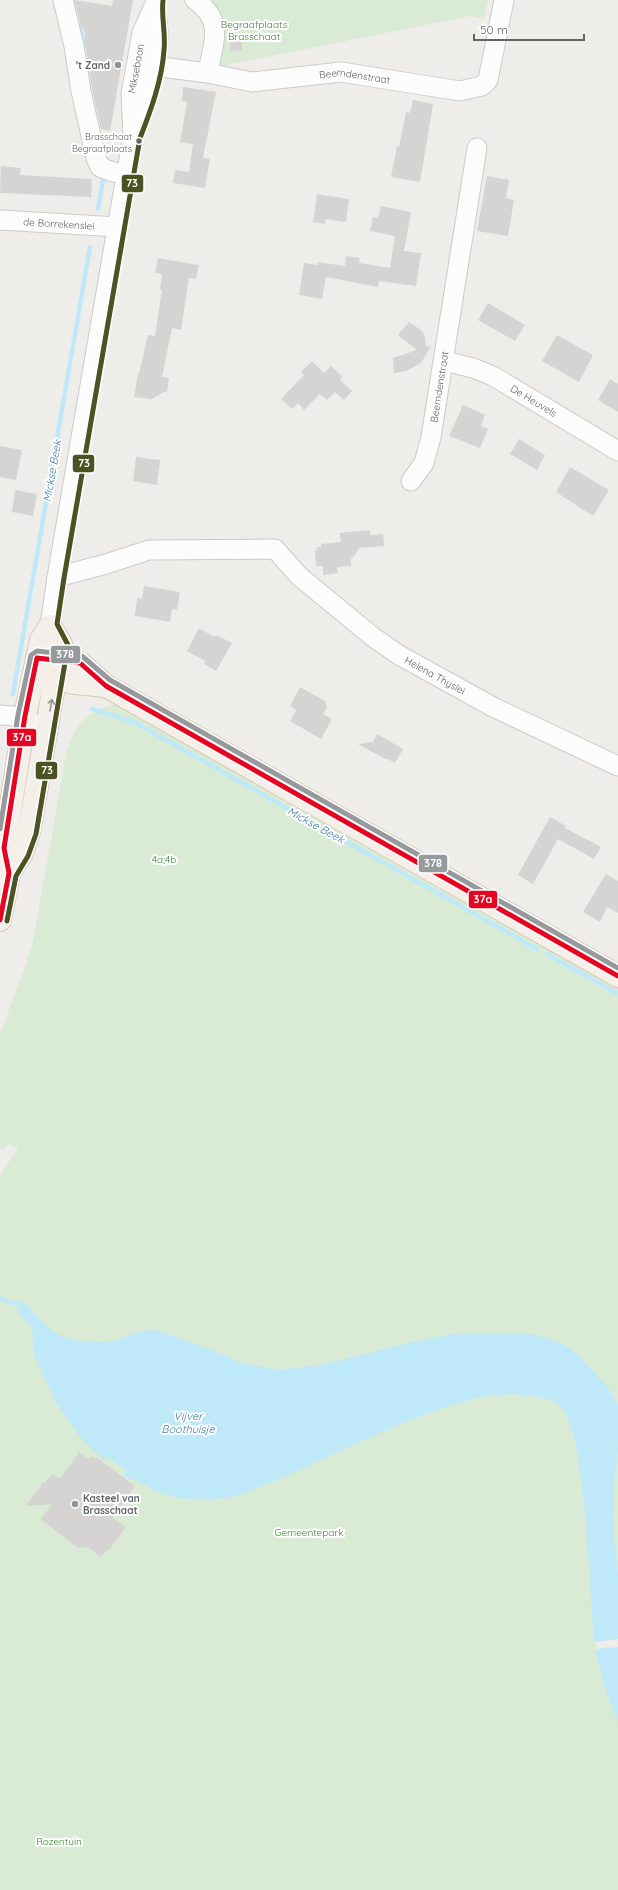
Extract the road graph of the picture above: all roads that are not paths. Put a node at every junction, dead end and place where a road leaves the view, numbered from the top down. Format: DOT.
graph roads {
  1 [pos="63,0"];
  2 [pos="195,0"];
  3 [pos="504,0"];
  4 [pos="155,2"];
  5 [pos="145,65"];
  6 [pos="208,73"];
  7 [pos="477,148"];
  8 [pos="112,171"];
  9 [pos="0,220"];
  10 [pos="118,227"];
  11 [pos="444,361"];
  12 [pos="618,451"];
  13 [pos="411,481"];
  14 [pos="57,577"];
  15 [pos="50,626"];
  16 [pos="35,666"];
  17 [pos="57,669"];
  18 [pos="0,715"];
  19 [pos="25,716"];
  20 [pos="44,741"];
  21 [pos="618,766"];
  22 [pos="13,851"];
  23 [pos="0,920"];
  24 [pos="618,976"];
  1 -- 8 [label="street"];
  2 -- 6 [label="street"];
  3 -- 6 [label="street, Beemdenstraat"];
  4 -- 5 [label="street, Miksebaan"];
  5 -- 6 [label="street, Beemdenstraat"];
  5 -- 8 [label="street, Miksebaan"];
  7 -- 11 [label="street, Beemdenstraat"];
  8 -- 10 [label="street, Miksebaan"];
  9 -- 10 [label="street, de Borrekenslei"];
  10 -- 14 [label="street, Miksebaan"];
  11 -- 12 [label="street, De Heuvels"];
  11 -- 13 [label="street, Beemdenstraat"];
  14 -- 15 [label="street, Miksebaan"];
  14 -- 21 [label="street, Helena Thyslei"];
  15 -- 16 [label="main road, Miksebaan"];
  15 -- 17 [label="main road, Miksebaan"];
  16 -- 17 [label="main road"];
  16 -- 19 [label="main road, Miksebaan"];
  20 -- 17 [label="main road, Miksebaan, one-way"];
  17 -- 24 [label="main road"];
  18 -- 19 [label="street"];
  19 -- 20 [label="street"];
  19 -- 22 [label="main road, Miksebaan"];
  20 -- 22 [label="main road, Miksebaan"];
  22 -- 23 [label="main road, Miksebaan"];
}
